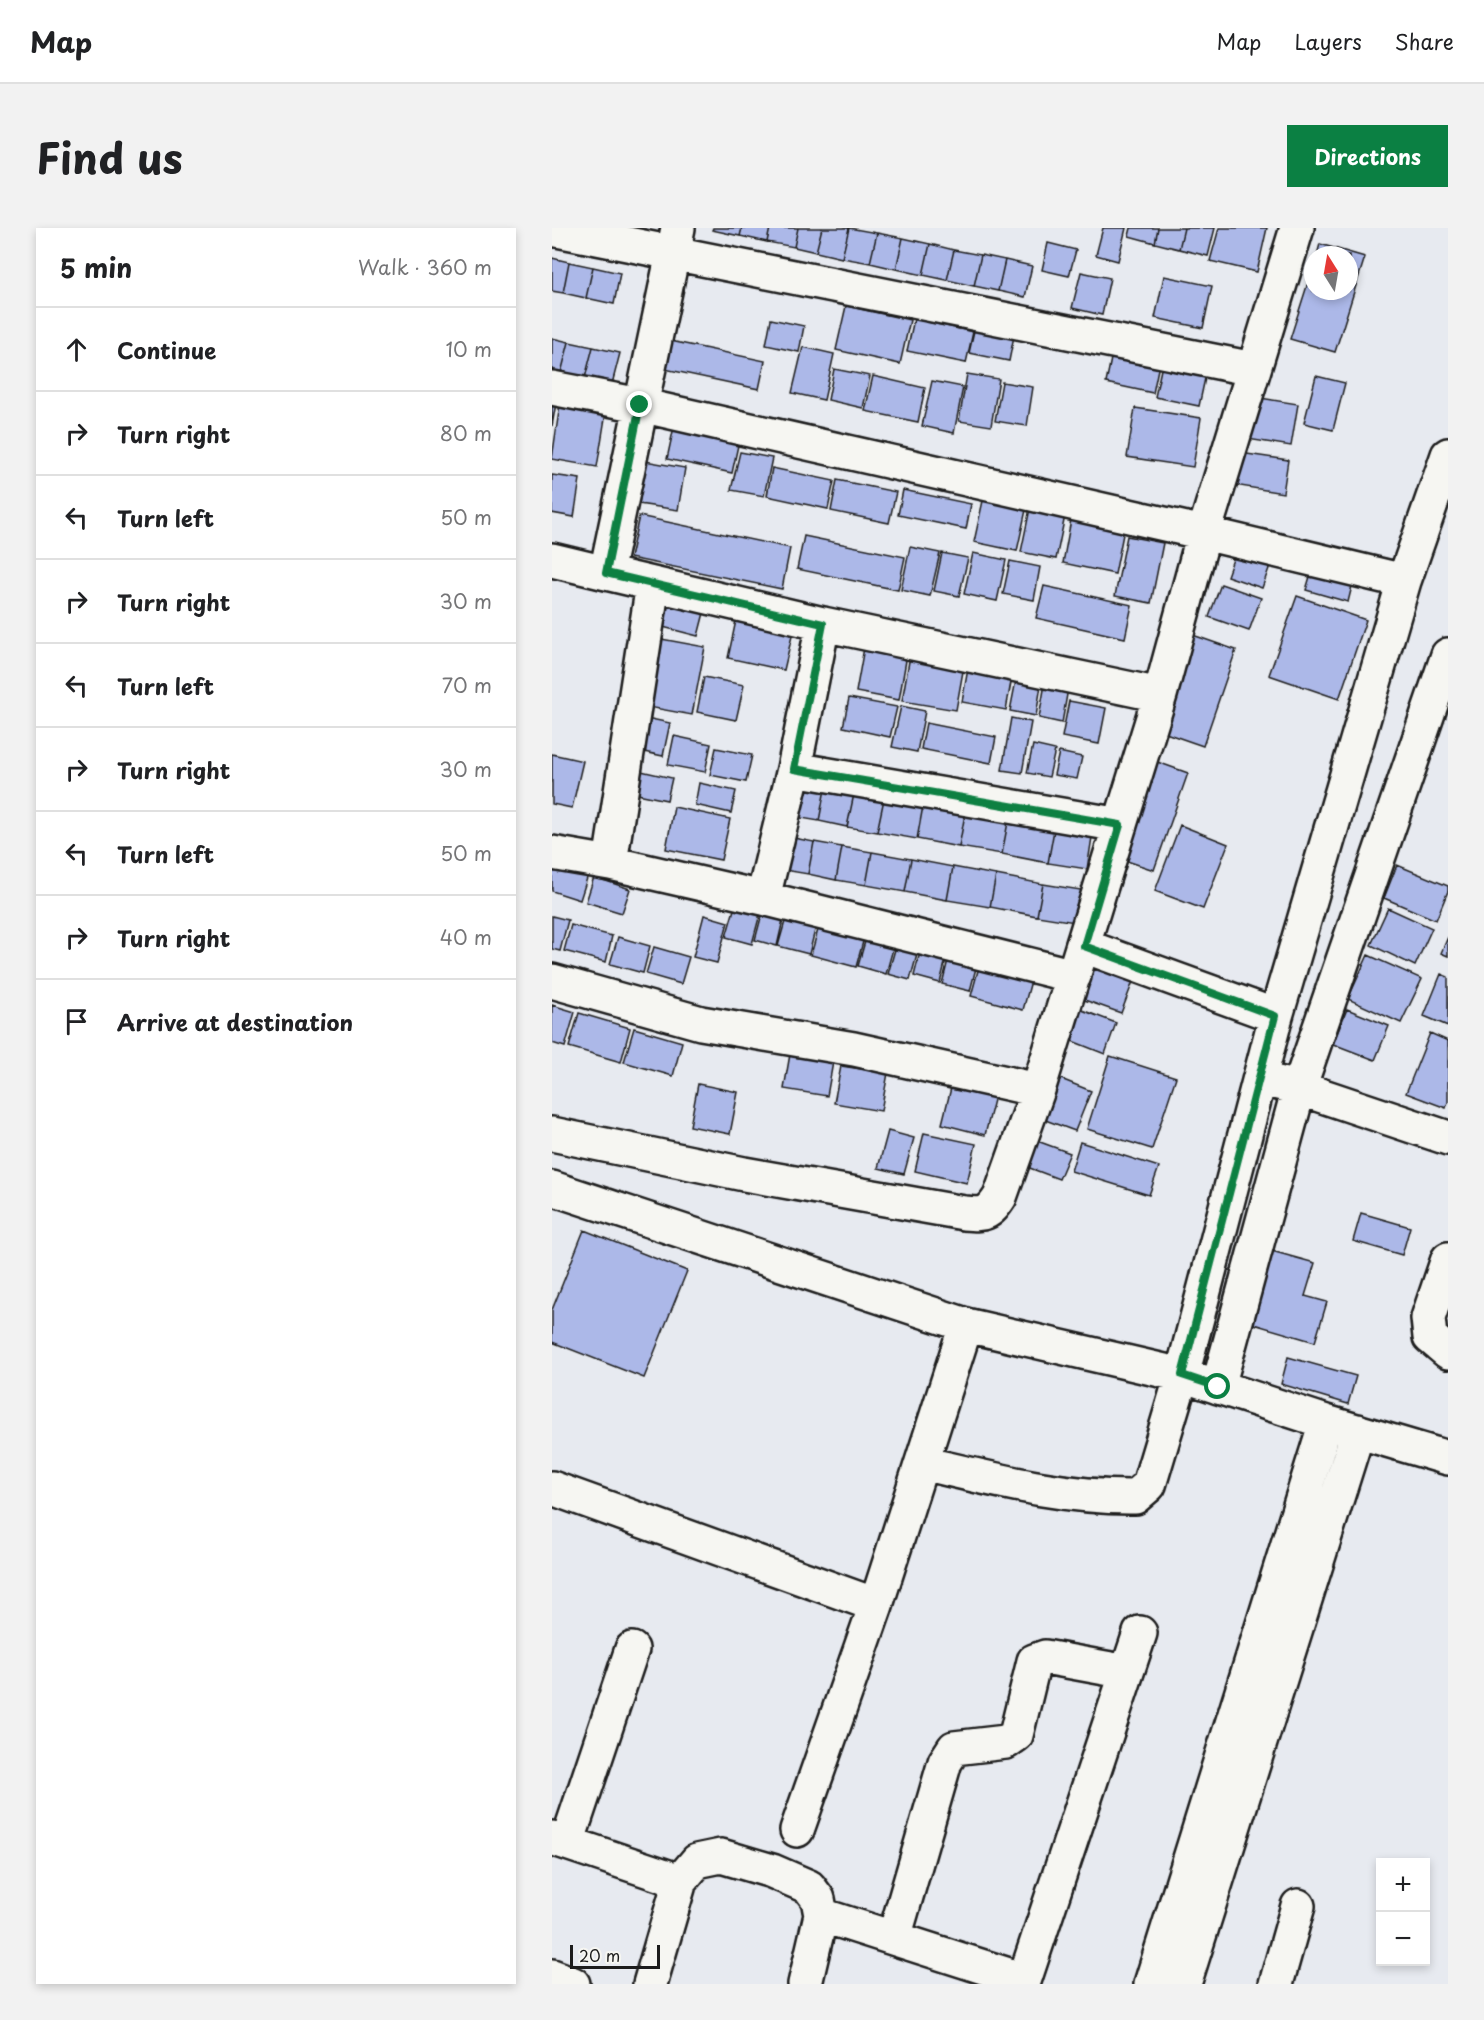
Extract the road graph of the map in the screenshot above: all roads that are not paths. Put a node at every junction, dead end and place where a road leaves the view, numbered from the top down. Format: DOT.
graph roads {
  1 [pos="1297,228"];
  2 [pos="552,229"];
  3 [pos="675,241"];
  4 [pos="1253,369"];
  5 [pos="552,388"];
  6 [pos="640,405"];
  7 [pos="1448,455"];
  8 [pos="1204,533"];
  9 [pos="552,560"];
  10 [pos="606,573"];
  11 [pos="1404,581"];
  12 [pos="653,584"];
  13 [pos="823,624"];
  14 [pos="1448,656"];
  15 [pos="1160,695"];
  16 [pos="794,769"];
  17 [pos="1120,825"];
  18 [pos="552,853"];
  19 [pos="610,863"];
  20 [pos="763,898"];
  21 [pos="1084,946"];
  22 [pos="1074,976"];
  23 [pos="552,981"];
  24 [pos="1275,1016"];
  25 [pos="1259,1079"];
  26 [pos="1299,1088"];
  27 [pos="1038,1090"];
  28 [pos="552,1134"];
  29 [pos="1448,1138"];
  30 [pos="552,1188"];
  31 [pos="1448,1259"];
  32 [pos="966,1325"];
  33 [pos="1448,1352"];
  34 [pos="1182,1375"];
  35 [pos="1218,1387"];
  36 [pos="1326,1422"];
  37 [pos="1358,1431"];
  38 [pos="1448,1458"];
  39 [pos="922,1463"];
  40 [pos="552,1488"];
  41 [pos="876,1605"];
  42 [pos="1140,1633"];
  43 [pos="632,1649"];
  44 [pos="1127,1672"];
  45 [pos="797,1830"];
  46 [pos="559,1840"];
  47 [pos="680,1881"];
  48 [pos="1298,1906"];
  49 [pos="821,1915"];
  50 [pos="894,1938"];
  51 [pos="552,1976"];
  52 [pos="1023,1982"];
  53 [pos="573,1984"];
  54 [pos="650,1984"];
  55 [pos="805,1984"];
  56 [pos="1151,1984"];
  57 [pos="1184,1984"];
  58 [pos="1276,1984"];
  1 -- 4 [label="street"];
  2 -- 3 [label="street"];
  3 -- 4 [label="street"];
  3 -- 6 [label="street"];
  4 -- 8 [label="street"];
  5 -- 6 [label="street"];
  6 -- 8 [label="street"];
  6 -- 10 [label="street"];
  7 -- 11 [label="street"];
  8 -- 11 [label="street"];
  8 -- 15 [label="street"];
  9 -- 10 [label="street"];
  10 -- 12 [label="street"];
  11 -- 24 [label="street"];
  12 -- 13 [label="street"];
  12 -- 19 [label="street"];
  13 -- 15 [label="street"];
  13 -- 16 [label="street"];
  14 -- 26 [label="street"];
  15 -- 17 [label="street"];
  16 -- 17 [label="street"];
  16 -- 20 [label="street"];
  17 -- 21 [label="street"];
  18 -- 19 [label="street"];
  19 -- 20 [label="street"];
  20 -- 22 [label="street"];
  21 -- 22 [label="street"];
  21 -- 24 [label="street"];
  22 -- 27 [label="street"];
  23 -- 27 [label="street"];
  24 -- 25 [label="street"];
  25 -- 26 [label="street"];
  25 -- 34 [label="street"];
  26 -- 29 [label="street"];
  26 -- 35 [label="street"];
  27 -- 28 [label="street"];
  30 -- 32 [label="street"];
  31 -- 33 [label="street"];
  32 -- 34 [label="street"];
  32 -- 39 [label="street"];
  34 -- 35 [label="street"];
  34 -- 39 [label="street"];
  35 -- 36 [label="street"];
  36 -- 37 [label="street"];
  36 -- 56 [label="street"];
  37 -- 38 [label="street"];
  37 -- 57 [label="street"];
  39 -- 41 [label="street"];
  40 -- 41 [label="street"];
  41 -- 45 [label="street"];
  42 -- 44 [label="street"];
  43 -- 46 [label="street"];
  44 -- 50 [label="street"];
  44 -- 52 [label="street"];
  46 -- 47 [label="street"];
  47 -- 49 [label="street"];
  47 -- 54 [label="street"];
  48 -- 58 [label="street"];
  49 -- 50 [label="street"];
  49 -- 55 [label="street"];
  50 -- 52 [label="street"];
  51 -- 53 [label="street"];
}
